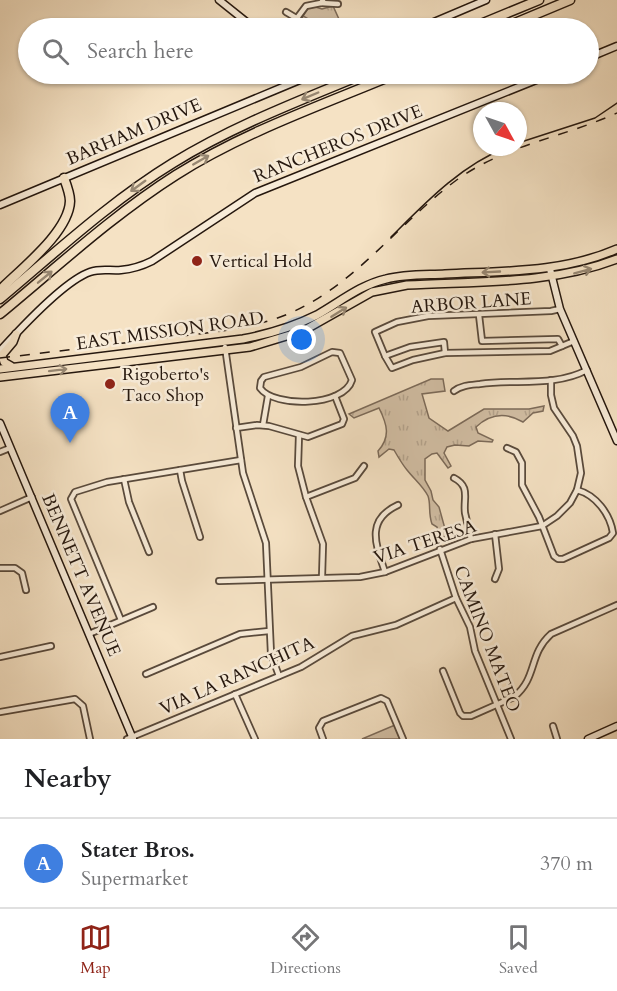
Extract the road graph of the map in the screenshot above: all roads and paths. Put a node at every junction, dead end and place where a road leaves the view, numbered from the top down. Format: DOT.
graph roads {
  1 [pos="486,0"];
  2 [pos="539,0"];
  3 [pos="570,0"];
  4 [pos="222,1"];
  5 [pos="322,1"];
  6 [pos="339,4"];
  7 [pos="286,12"];
  8 [pos="242,18"];
  9 [pos="297,18"];
  10 [pos="444,18"];
  11 [pos="495,18"];
  12 [pos="527,18"];
  13 [pos="617,46"];
  14 [pos="599,53"];
  15 [pos="283,84"];
  16 [pos="340,84"];
  17 [pos="372,84"];
  18 [pos="527,84"];
  19 [pos="64,178"];
  20 [pos="0,205"];
  21 [pos="617,249"];
  22 [pos="616,258"];
  23 [pos="550,268"];
  24 [pos="552,277"];
  25 [pos="0,290"];
  26 [pos="0,299"];
  27 [pos="560,309"];
  28 [pos="0,314"];
  29 [pos="480,315"];
  30 [pos="16,334"];
  31 [pos="574,341"];
  32 [pos="224,342"];
  33 [pos="562,346"];
  34 [pos="225,350"];
  35 [pos="0,351"];
  36 [pos="445,353"];
  37 [pos="114,355"];
  38 [pos="385,356"];
  39 [pos="98,366"];
  40 [pos="14,367"];
  41 [pos="0,369"];
  42 [pos="587,370"];
  43 [pos="0,377"];
  44 [pos="551,380"];
  45 [pos="454,391"];
  46 [pos="268,396"];
  47 [pos="335,396"];
  48 [pos="0,423"];
  49 [pos="263,425"];
  50 [pos="236,428"];
  51 [pos="299,435"];
  52 [pos="617,441"];
  53 [pos="10,448"];
  54 [pos="507,448"];
  55 [pos="0,452"];
  56 [pos="241,460"];
  57 [pos="364,466"];
  58 [pos="180,470"];
  59 [pos="454,478"];
  60 [pos="124,479"];
  61 [pos="577,490"];
  62 [pos="32,497"];
  63 [pos="306,497"];
  64 [pos="398,505"];
  65 [pos="0,511"];
  66 [pos="542,526"];
  67 [pos="495,534"];
  68 [pos="200,537"];
  69 [pos="471,539"];
  70 [pos="440,549"];
  71 [pos="149,552"];
  72 [pos="0,568"];
  73 [pos="384,572"];
  74 [pos="269,578"];
  75 [pos="322,578"];
  76 [pos="495,579"];
  77 [pos="219,581"];
  78 [pos="26,590"];
  79 [pos="456,598"];
  80 [pos="617,605"];
  81 [pos="153,607"];
  82 [pos="121,620"];
  83 [pos="269,631"];
  84 [pos="89,634"];
  85 [pos="51,646"];
  86 [pos="0,657"];
  87 [pos="443,671"];
  88 [pos="146,674"];
  89 [pos="279,676"];
  90 [pos="235,694"];
  91 [pos="497,705"];
  92 [pos="0,712"];
  93 [pos="553,726"];
  94 [pos="617,726"];
  95 [pos="131,738"];
  96 [pos="90,739"];
  97 [pos="255,739"];
  98 [pos="323,739"];
  99 [pos="403,739"];
  100 [pos="511,739"];
  101 [pos="557,739"];
  102 [pos="588,739"];
  1 -- 10 [label="street"];
  2 -- 11 [label="highway"];
  3 -- 12 [label="highway"];
  4 -- 8 [label="street"];
  5 -- 6 [label="street"];
  5 -- 9 [label="street"];
  7 -- 9 [label="street"];
  13 -- 14 [label="street"];
  15 -- 19 [label="street, BARHAM DRIVE"];
  16 -- 26 [label="highway, one-way"];
  28 -- 17 [label="highway, one-way"];
  18 -- 30 [label="street, RANCHEROS DRIVE"];
  19 -- 20 [label="street, BARHAM DRIVE"];
  19 -- 25 [label="highway"];
  21 -- 23 [label="main road, EAST MISSION ROAD"];
  24 -- 22 [label="main road, EAST MISSION ROAD, one-way"];
  23 -- 24 [label="street"];
  23 -- 32 [label="main road, EAST MISSION ROAD, one-way"];
  24 -- 27 [label="street"];
  34 -- 24 [label="main road, EAST MISSION ROAD, one-way"];
  27 -- 29 [label="street, ARBOR LANE"];
  27 -- 31 [label="street"];
  29 -- 33 [label="street"];
  29 -- 38 [label="street, ARBOR LANE"];
  30 -- 35 [label="street, RANCHEROS DRIVE"];
  30 -- 40 [label="main road"];
  31 -- 33 [label="street"];
  31 -- 42 [label="street"];
  32 -- 34 [label="street"];
  32 -- 37 [label="main road, EAST MISSION ROAD"];
  33 -- 36 [label="street"];
  34 -- 39 [label="main road, EAST MISSION ROAD"];
  34 -- 50 [label="street"];
  36 -- 38 [label="street"];
  36 -- 38 [label="street"];
  37 -- 39 [label="main road"];
  37 -- 40 [label="main road, EAST MISSION ROAD"];
  43 -- 39 [label="main road, EAST MISSION ROAD, one-way"];
  40 -- 41 [label="main road, EAST MISSION ROAD"];
  42 -- 44 [label="street"];
  42 -- 52 [label="street"];
  44 -- 45 [label="street"];
  44 -- 61 [label="street, VIA TERESA"];
  46 -- 47 [label="street"];
  46 -- 47 [label="street"];
  46 -- 49 [label="street"];
  47 -- 51 [label="street"];
  48 -- 53 [label="street, BENNETT AVENUE"];
  49 -- 50 [label="street"];
  49 -- 51 [label="street"];
  50 -- 56 [label="street"];
  51 -- 63 [label="street"];
  53 -- 55 [label="street"];
  53 -- 62 [label="street, BENNETT AVENUE"];
  54 -- 66 [label="street"];
  56 -- 58 [label="street"];
  56 -- 74 [label="street"];
  57 -- 63 [label="street"];
  58 -- 60 [label="street"];
  58 -- 68 [label="street"];
  59 -- 69 [label="street"];
  60 -- 71 [label="street"];
  60 -- 82 [label="street"];
  61 -- 66 [label="street, VIA TERESA"];
  61 -- 66 [label="street"];
  62 -- 65 [label="street"];
  62 -- 84 [label="street, BENNETT AVENUE"];
  63 -- 75 [label="street"];
  64 -- 73 [label="street"];
  66 -- 67 [label="street, VIA TERESA"];
  67 -- 69 [label="street, VIA TERESA"];
  67 -- 76 [label="street"];
  69 -- 70 [label="street, VIA TERESA"];
  70 -- 73 [label="street, VIA TERESA"];
  70 -- 79 [label="street, CAMINO MATEO"];
  72 -- 78 [label="street"];
  73 -- 75 [label="street, VIA TERESA"];
  74 -- 75 [label="street, VIA TERESA"];
  74 -- 77 [label="street, VIA TERESA"];
  74 -- 83 [label="street"];
  79 -- 89 [label="street, VIA LA RANCHITA"];
  79 -- 91 [label="street, CAMINO MATEO"];
  80 -- 91 [label="street"];
  81 -- 82 [label="street"];
  82 -- 84 [label="street"];
  83 -- 88 [label="street"];
  83 -- 89 [label="street"];
  84 -- 95 [label="street, BENNETT AVENUE"];
  85 -- 86 [label="street"];
  87 -- 91 [label="street"];
  89 -- 90 [label="street, VIA LA RANCHITA"];
  90 -- 95 [label="street, VIA LA RANCHITA"];
  90 -- 97 [label="street"];
  91 -- 100 [label="street, CAMINO MATEO"];
  92 -- 96 [label="street"];
  93 -- 101 [label="street"];
  94 -- 102 [label="street"];
  98 -- 99 [label="street"];
}
